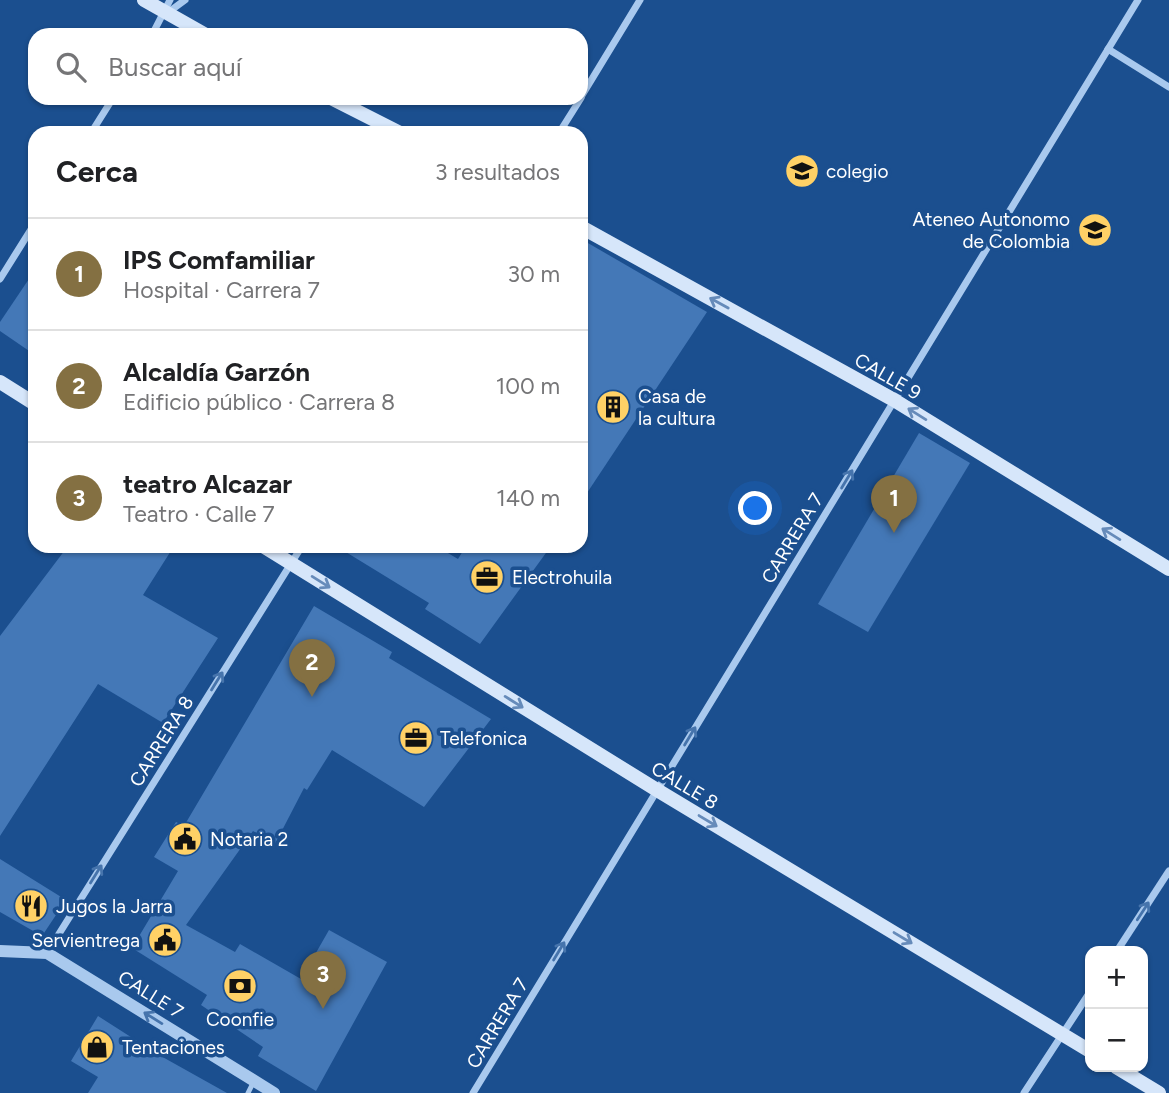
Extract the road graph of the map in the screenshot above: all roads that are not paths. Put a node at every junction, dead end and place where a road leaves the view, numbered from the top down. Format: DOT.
graph roads {
  1 [pos="145,0"];
  2 [pos="185,0"];
  3 [pos="640,0"];
  4 [pos="1138,0"];
  5 [pos="167,7"];
  6 [pos="156,28"];
  7 [pos="196,28"];
  8 [pos="1108,49"];
  9 [pos="588,86"];
  10 [pos="1169,87"];
  11 [pos="109,105"];
  12 [pos="345,105"];
  13 [pos="577,105"];
  14 [pos="95,126"];
  15 [pos="386,126"];
  16 [pos="563,126"];
  17 [pos="588,232"];
  18 [pos="28,234"];
  19 [pos="0,279"];
  20 [pos="0,382"];
  21 [pos="28,400"];
  22 [pos="894,401"];
  23 [pos="274,553"];
  24 [pos="298,553"];
  25 [pos="291,564"];
  26 [pos="1169,569"];
  27 [pos="657,790"];
  28 [pos="1169,871"];
  29 [pos="1120,946"];
  30 [pos="0,951"];
  31 [pos="47,953"];
  32 [pos="1085,1000"];
  33 [pos="1062,1034"];
  34 [pos="1085,1048"];
  35 [pos="1124,1072"];
  36 [pos="254,1081"];
  37 [pos="248,1093"];
  38 [pos="274,1093"];
  39 [pos="473,1093"];
  40 [pos="1024,1093"];
  41 [pos="1159,1093"];
  1 -- 5 [label="main road"];
  2 -- 5 [label="street"];
  3 -- 9 [label="street"];
  4 -- 8 [label="street, CARRERA 7"];
  5 -- 6 [label="street"];
  5 -- 7 [label="main road"];
  8 -- 10 [label="street"];
  8 -- 22 [label="street, CARRERA 7"];
  11 -- 14 [label="street"];
  12 -- 15 [label="main road"];
  13 -- 16 [label="street"];
  22 -- 17 [label="main road, CALLE 9, one-way"];
  18 -- 19 [label="street"];
  20 -- 21 [label="main road"];
  26 -- 22 [label="main road, CALLE 9, one-way"];
  27 -- 22 [label="street, CARRERA 7, one-way"];
  23 -- 25 [label="main road, CALLE 8"];
  24 -- 25 [label="street, CARRERA 8"];
  25 -- 27 [label="main road, CALLE 8, one-way"];
  31 -- 25 [label="street, CARRERA 8, one-way"];
  27 -- 33 [label="main road, CALLE 8, one-way"];
  39 -- 27 [label="street, CARRERA 7, one-way"];
  29 -- 28 [label="street, one-way"];
  30 -- 31 [label="street, CALLE 7"];
  36 -- 31 [label="street, CALLE 7, one-way"];
  32 -- 33 [label="street"];
  33 -- 34 [label="main road, CALLE 8"];
  33 -- 40 [label="street"];
  35 -- 41 [label="main road"];
  36 -- 37 [label="lane"];
  36 -- 38 [label="street, CALLE 7"];
}
